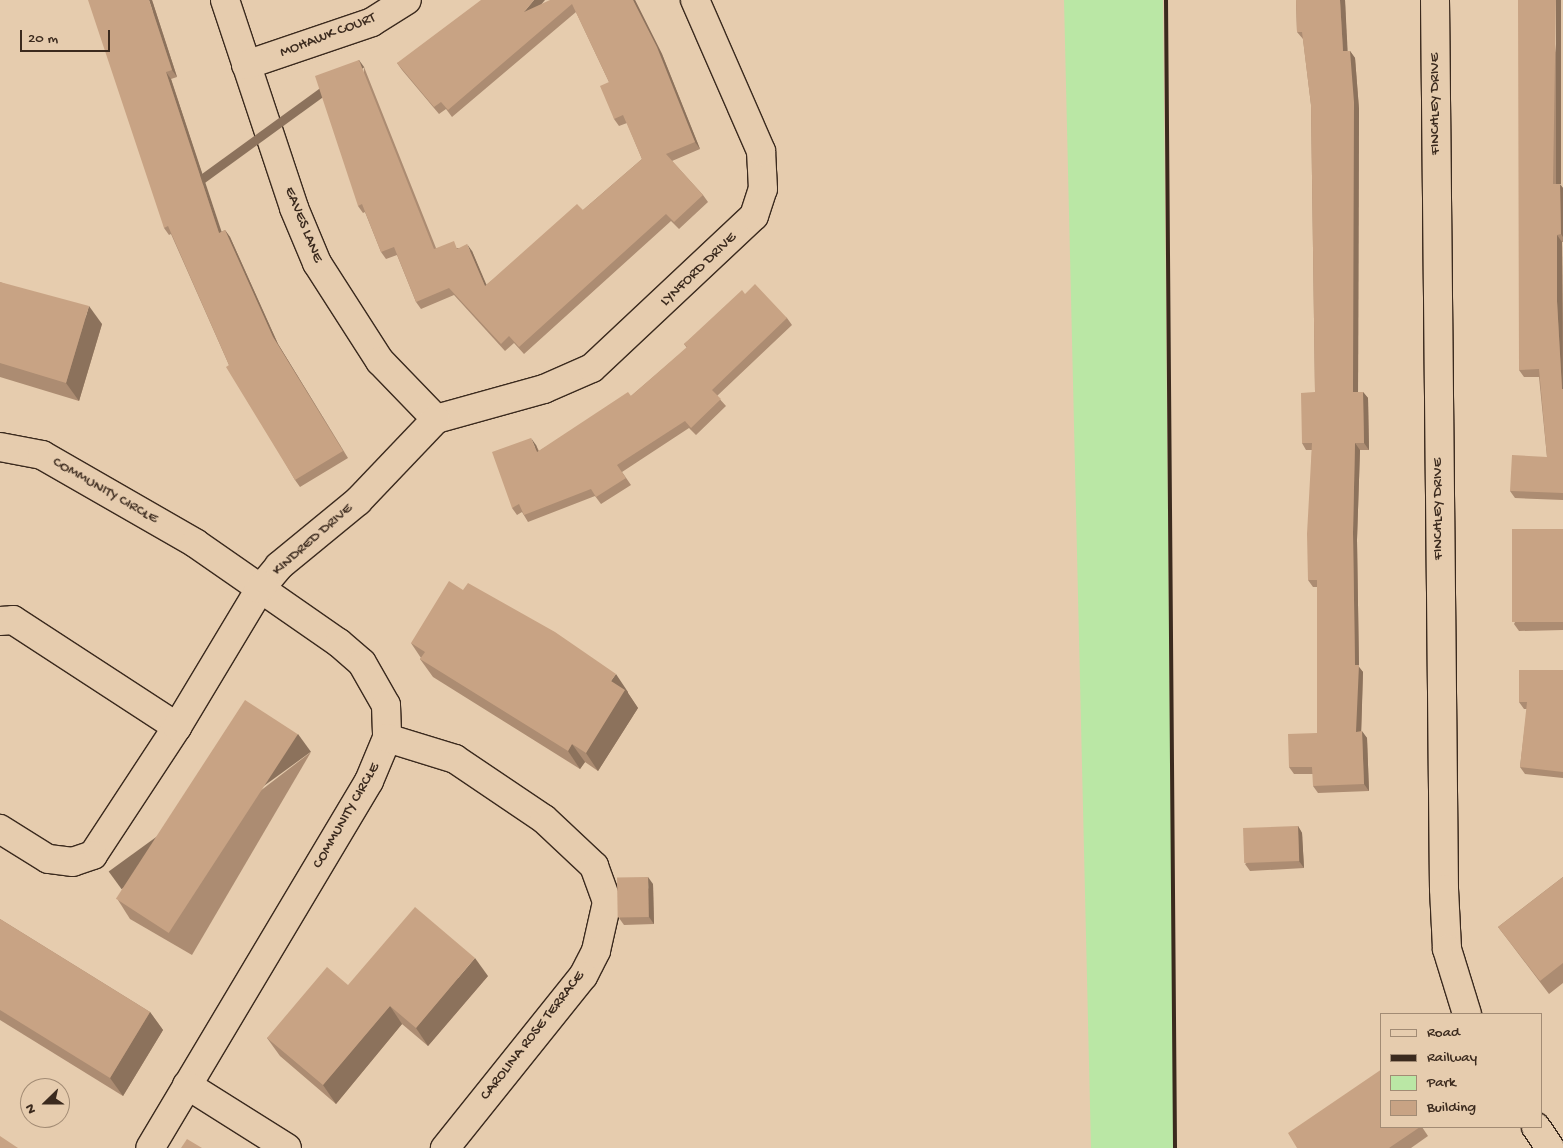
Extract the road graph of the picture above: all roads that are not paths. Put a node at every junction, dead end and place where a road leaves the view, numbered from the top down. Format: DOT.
graph roads {
  1 [pos="225,0"];
  2 [pos="407,0"];
  3 [pos="695,0"];
  4 [pos="1435,0"];
  5 [pos="246,65"];
  6 [pos="436,419"];
  7 [pos="0,448"];
  8 [pos="260,590"];
  9 [pos="0,622"];
  10 [pos="177,727"];
  11 [pos="387,738"];
  12 [pos="0,829"];
  13 [pos="1467,1013"];
  14 [pos="187,1085"];
  15 [pos="1537,1128"];
  16 [pos="150,1148"];
  17 [pos="287,1148"];
  18 [pos="445,1148"];
  19 [pos="1550,1148"];
  1 -- 5 [label="street, EAVES LANE"];
  2 -- 5 [label="street, MOHAWK COURT"];
  3 -- 6 [label="street, LYNFORD DRIVE"];
  4 -- 13 [label="street, FINCHLEY DRIVE"];
  5 -- 6 [label="street, EAVES LANE"];
  6 -- 8 [label="street, KINDRED DRIVE"];
  7 -- 8 [label="street, COMMUNITY CIRCLE"];
  8 -- 10 [label="street, KINDRED DRIVE"];
  8 -- 11 [label="street, COMMUNITY CIRCLE"];
  9 -- 10 [label="street"];
  10 -- 12 [label="street, KINDRED DRIVE"];
  11 -- 14 [label="street, COMMUNITY CIRCLE"];
  11 -- 18 [label="street, CAROLINA ROSE TERRACE"];
  14 -- 16 [label="street, COMMUNITY CIRCLE"];
  14 -- 17 [label="street"];
  15 -- 19 [label="street"];
}
